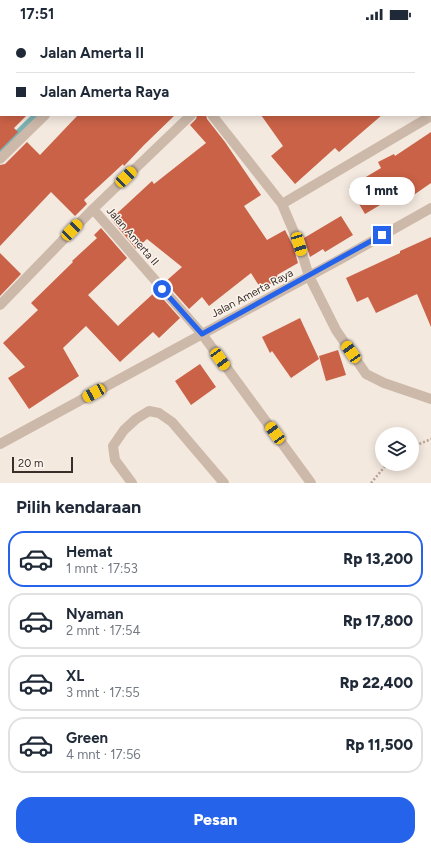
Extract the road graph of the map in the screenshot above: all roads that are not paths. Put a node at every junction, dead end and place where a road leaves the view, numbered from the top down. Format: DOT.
graph roads {
  1 [pos="44,116"];
  2 [pos="191,116"];
  3 [pos="213,116"];
  4 [pos="431,116"];
  5 [pos="0,159"];
  6 [pos="282,204"];
  7 [pos="431,208"];
  8 [pos="93,209"];
  9 [pos="309,276"];
  10 [pos="0,305"];
  11 [pos="202,334"];
  12 [pos="431,399"];
  13 [pos="0,444"];
  14 [pos="132,483"];
  15 [pos="224,483"];
  16 [pos="311,483"];
  1 -- 5 [label="street"];
  2 -- 8 [label="street"];
  3 -- 6 [label="street"];
  4 -- 6 [label="street"];
  6 -- 9 [label="street"];
  7 -- 9 [label="street, Jalan Amerta Raya"];
  8 -- 10 [label="street"];
  8 -- 11 [label="street, Jalan Amerta II"];
  9 -- 11 [label="street, Jalan Amerta Raya"];
  9 -- 12 [label="street"];
  11 -- 13 [label="street, Jalan Amerta Raya"];
  11 -- 16 [label="street, Jalan Amerta II"];
  14 -- 15 [label="street"];
}
